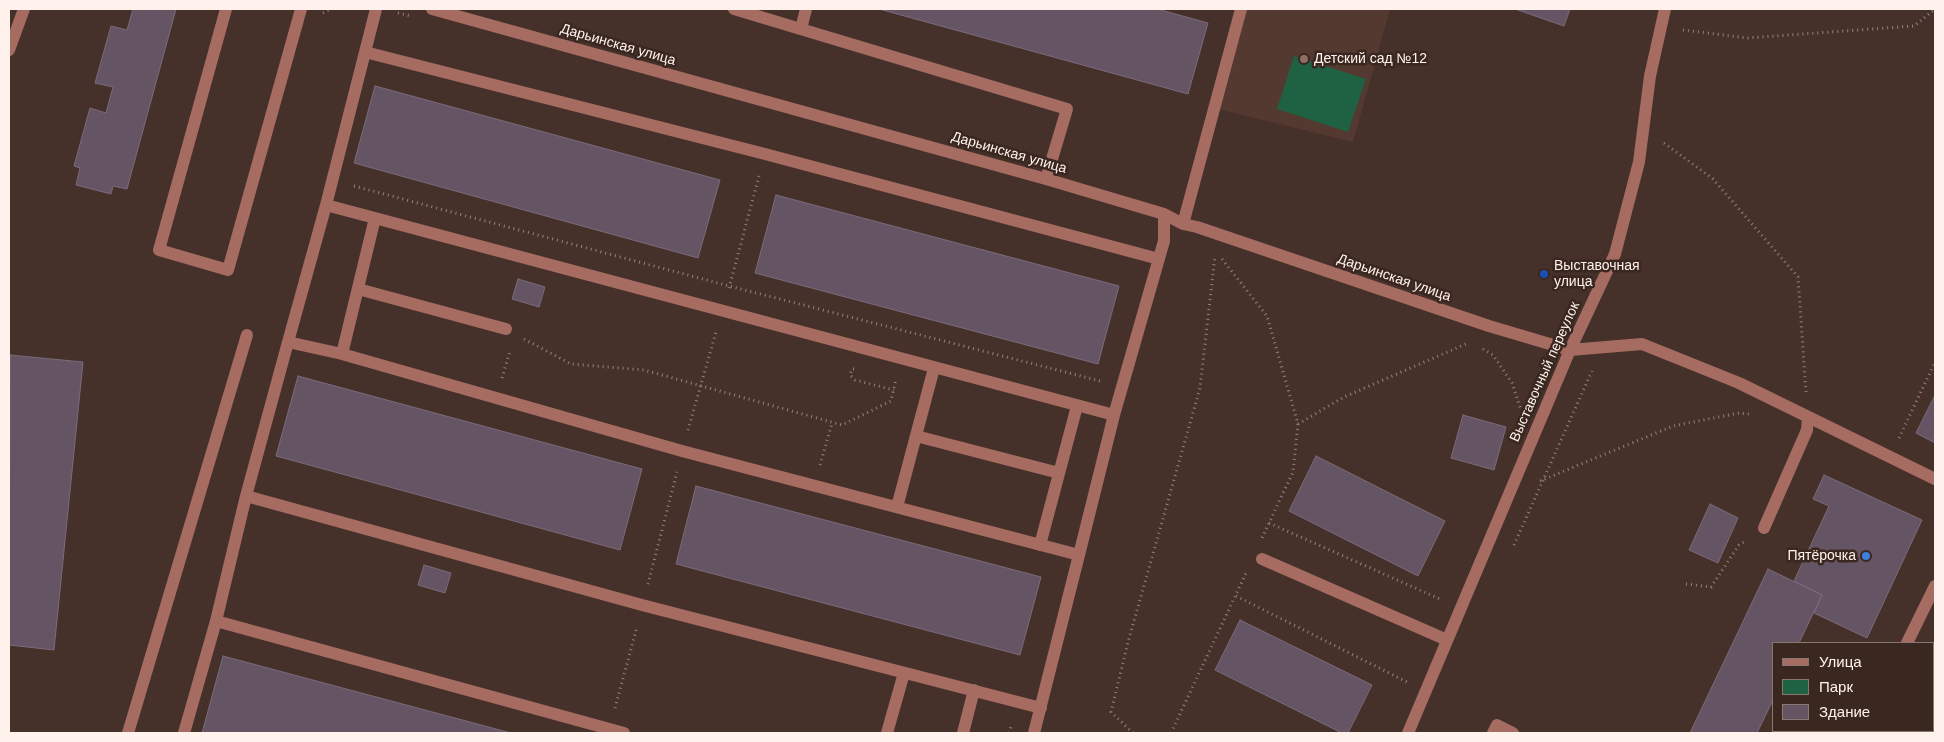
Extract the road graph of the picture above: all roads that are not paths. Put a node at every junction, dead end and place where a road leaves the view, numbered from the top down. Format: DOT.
graph roads {
  1 [pos="24,9"];
  2 [pos="226,9"];
  3 [pos="301,9"];
  4 [pos="376,9"];
  5 [pos="432,9"];
  6 [pos="734,9"];
  7 [pos="806,9"];
  8 [pos="1241,9"];
  9 [pos="1665,9"];
  10 [pos="13,26"];
  11 [pos="801,29"];
  12 [pos="9,50"];
  13 [pos="365,52"];
  14 [pos="1046,179"];
  15 [pos="326,205"];
  16 [pos="1164,214"];
  17 [pos="375,218"];
  18 [pos="1183,224"];
  19 [pos="1159,259"];
  20 [pos="358,289"];
  21 [pos="511,332"];
  22 [pos="246,335"];
  23 [pos="288,342"];
  24 [pos="1570,350"];
  25 [pos="342,354"];
  26 [pos="934,368"];
  27 [pos="1077,406"];
  28 [pos="1114,415"];
  29 [pos="1808,417"];
  30 [pos="916,436"];
  31 [pos="1059,473"];
  32 [pos="1935,479"];
  33 [pos="246,496"];
  34 [pos="897,507"];
  35 [pos="1764,528"];
  36 [pos="1040,545"];
  37 [pos="1078,555"];
  38 [pos="1262,559"];
  39 [pos="1935,586"];
  40 [pos="216,622"];
  41 [pos="1441,637"];
  42 [pos="1907,642"];
  43 [pos="904,673"];
  44 [pos="974,690"];
  45 [pos="1041,708"];
  46 [pos="128,733"];
  47 [pos="184,733"];
  48 [pos="624,733"];
  49 [pos="887,733"];
  50 [pos="963,733"];
  51 [pos="1034,733"];
  52 [pos="1408,733"];
  53 [pos="1493,733"];
  54 [pos="1512,733"];
  1 -- 10 [label="street"];
  2 -- 3 [label="street"];
  4 -- 13 [label="street"];
  5 -- 14 [label="street, Дарьинская улица"];
  6 -- 11 [label="street"];
  7 -- 11 [label="street"];
  8 -- 18 [label="street"];
  9 -- 24 [label="street, Выставочный переулок"];
  10 -- 12 [label="street"];
  11 -- 14 [label="street"];
  13 -- 15 [label="street"];
  13 -- 19 [label="street"];
  14 -- 16 [label="street, Дарьинская улица"];
  15 -- 17 [label="street"];
  15 -- 23 [label="street"];
  16 -- 18 [label="street, Дарьинская улица"];
  16 -- 19 [label="street"];
  17 -- 20 [label="street"];
  17 -- 26 [label="street"];
  18 -- 24 [label="street, Дарьинская улица"];
  19 -- 28 [label="street"];
  20 -- 21 [label="street"];
  20 -- 25 [label="street"];
  22 -- 46 [label="street"];
  23 -- 25 [label="street"];
  23 -- 33 [label="street"];
  24 -- 29 [label="street"];
  24 -- 41 [label="street, Выставочный переулок"];
  25 -- 34 [label="street"];
  26 -- 27 [label="street"];
  26 -- 30 [label="street"];
  27 -- 28 [label="street"];
  27 -- 31 [label="street"];
  28 -- 37 [label="street"];
  29 -- 32 [label="street"];
  29 -- 35 [label="street"];
  30 -- 31 [label="street"];
  30 -- 34 [label="street"];
  31 -- 36 [label="street"];
  33 -- 40 [label="street"];
  33 -- 43 [label="street"];
  34 -- 36 [label="street"];
  36 -- 37 [label="street"];
  37 -- 45 [label="street"];
  38 -- 41 [label="street"];
  39 -- 42 [label="street"];
  40 -- 47 [label="street"];
  40 -- 48 [label="street"];
  41 -- 52 [label="street, Выставочный переулок"];
  43 -- 44 [label="street"];
  43 -- 49 [label="street"];
  44 -- 45 [label="street"];
  44 -- 50 [label="street"];
  45 -- 51 [label="street"];
  53 -- 54 [label="street"];
}
